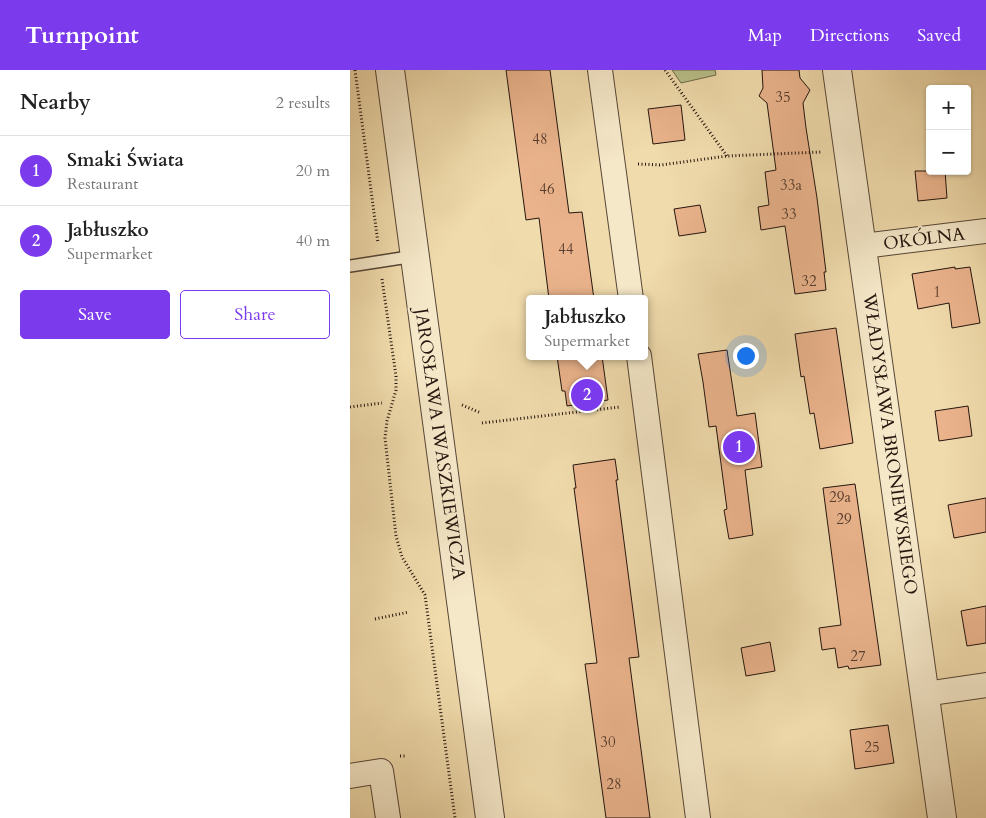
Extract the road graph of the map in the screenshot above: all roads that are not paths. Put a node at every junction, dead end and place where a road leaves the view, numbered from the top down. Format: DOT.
graph roads {
  1 [pos="390,70"];
  2 [pos="600,70"];
  3 [pos="837,70"];
  4 [pos="986,232"];
  5 [pos="863,246"];
  6 [pos="416,256"];
  7 [pos="350,266"];
  8 [pos="630,295"];
  9 [pos="640,360"];
  10 [pos="986,685"];
  11 [pos="925,694"];
  12 [pos="350,776"];
  13 [pos="388,818"];
  14 [pos="490,818"];
  15 [pos="698,818"];
  16 [pos="942,818"];
  1 -- 6 [label="street, JAROSŁAWA IWASZKIEWICZA"];
  2 -- 8 [label="street"];
  3 -- 5 [label="street, WŁADYSŁAWA BRONIEWSKIEGO"];
  4 -- 5 [label="street, OKÓLNA"];
  5 -- 11 [label="street, WŁADYSŁAWA BRONIEWSKIEGO"];
  6 -- 7 [label="lane"];
  6 -- 14 [label="street, JAROSŁAWA IWASZKIEWICZA"];
  9 -- 15 [label="street"];
  10 -- 11 [label="street"];
  11 -- 16 [label="street, WŁADYSŁAWA BRONIEWSKIEGO"];
  12 -- 13 [label="street"];
}
